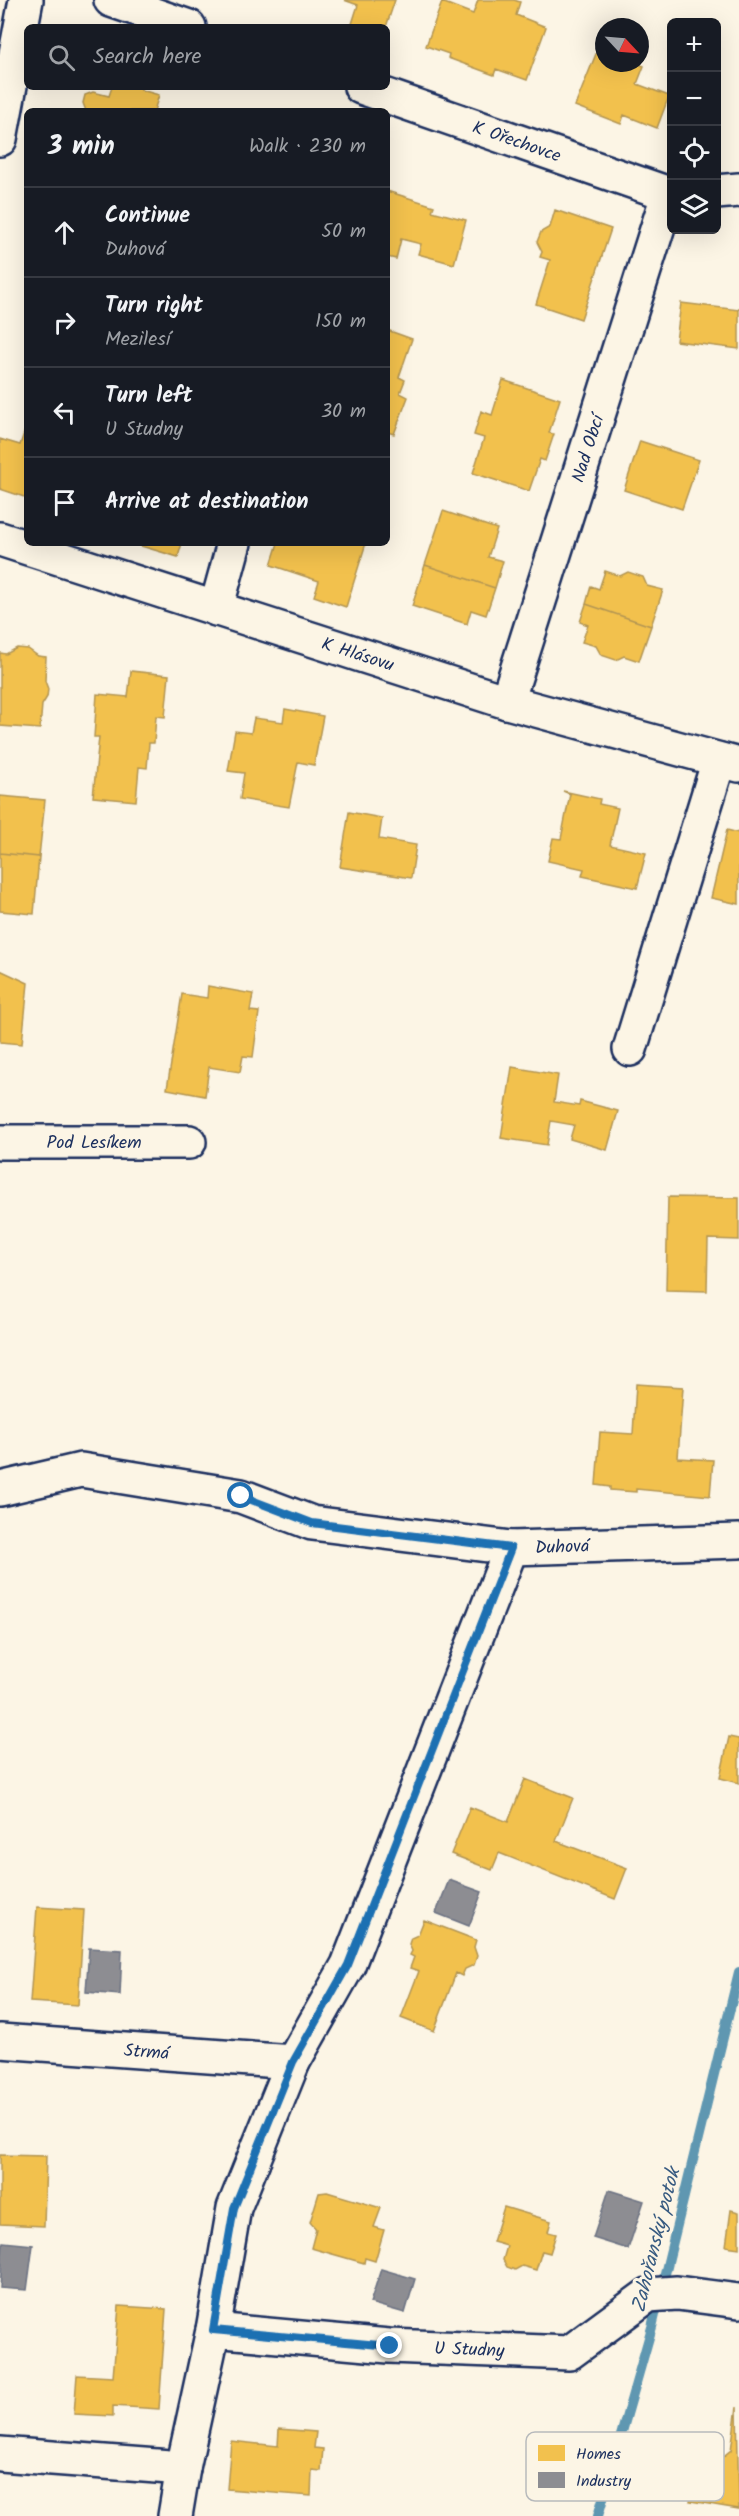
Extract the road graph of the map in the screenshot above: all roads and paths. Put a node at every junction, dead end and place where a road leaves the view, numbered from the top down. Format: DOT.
graph roads {
  1 [pos="26,0"];
  2 [pos="111,0"];
  3 [pos="180,24"];
  4 [pos="358,90"];
  5 [pos="368,90"];
  6 [pos="351,108"];
  7 [pos="0,139"];
  8 [pos="739,190"];
  9 [pos="721,192"];
  10 [pos="667,194"];
  11 [pos="667,204"];
  12 [pos="0,539"];
  13 [pos="233,546"];
  14 [pos="216,609"];
  15 [pos="507,702"];
  16 [pos="729,762"];
  17 [pos="630,1049"];
  18 [pos="189,1142"];
  19 [pos="0,1143"];
  20 [pos="0,1489"];
  21 [pos="739,1541"];
  22 [pos="511,1548"];
  23 [pos="0,2041"];
  24 [pos="293,2062"];
  25 [pos="739,2301"];
  26 [pos="213,2330"];
  27 [pos="0,2454"];
  28 [pos="183,2468"];
  29 [pos="175,2516"];
  1 -- 7 [label="street"];
  2 -- 3 [label="street"];
  4 -- 6 [label="street"];
  5 -- 10 [label="street, K Ořechovce"];
  8 -- 9 [label="street"];
  11 -- 15 [label="street, Nad Obcí"];
  12 -- 14 [label="street, K Hlásovu"];
  13 -- 14 [label="street"];
  14 -- 15 [label="street, K Hlásovu"];
  15 -- 16 [label="street, K Hlásovu"];
  16 -- 17 [label="street, K Hlásovu"];
  18 -- 19 [label="street, Pod Lesíkem"];
  20 -- 22 [label="street, Duhová"];
  21 -- 22 [label="street, Duhová"];
  22 -- 24 [label="street"];
  23 -- 24 [label="street, Strmá"];
  24 -- 26 [label="street"];
  25 -- 26 [label="street, U Studny"];
  26 -- 28 [label="street"];
  27 -- 28 [label="street"];
  28 -- 29 [label="street"];
}
